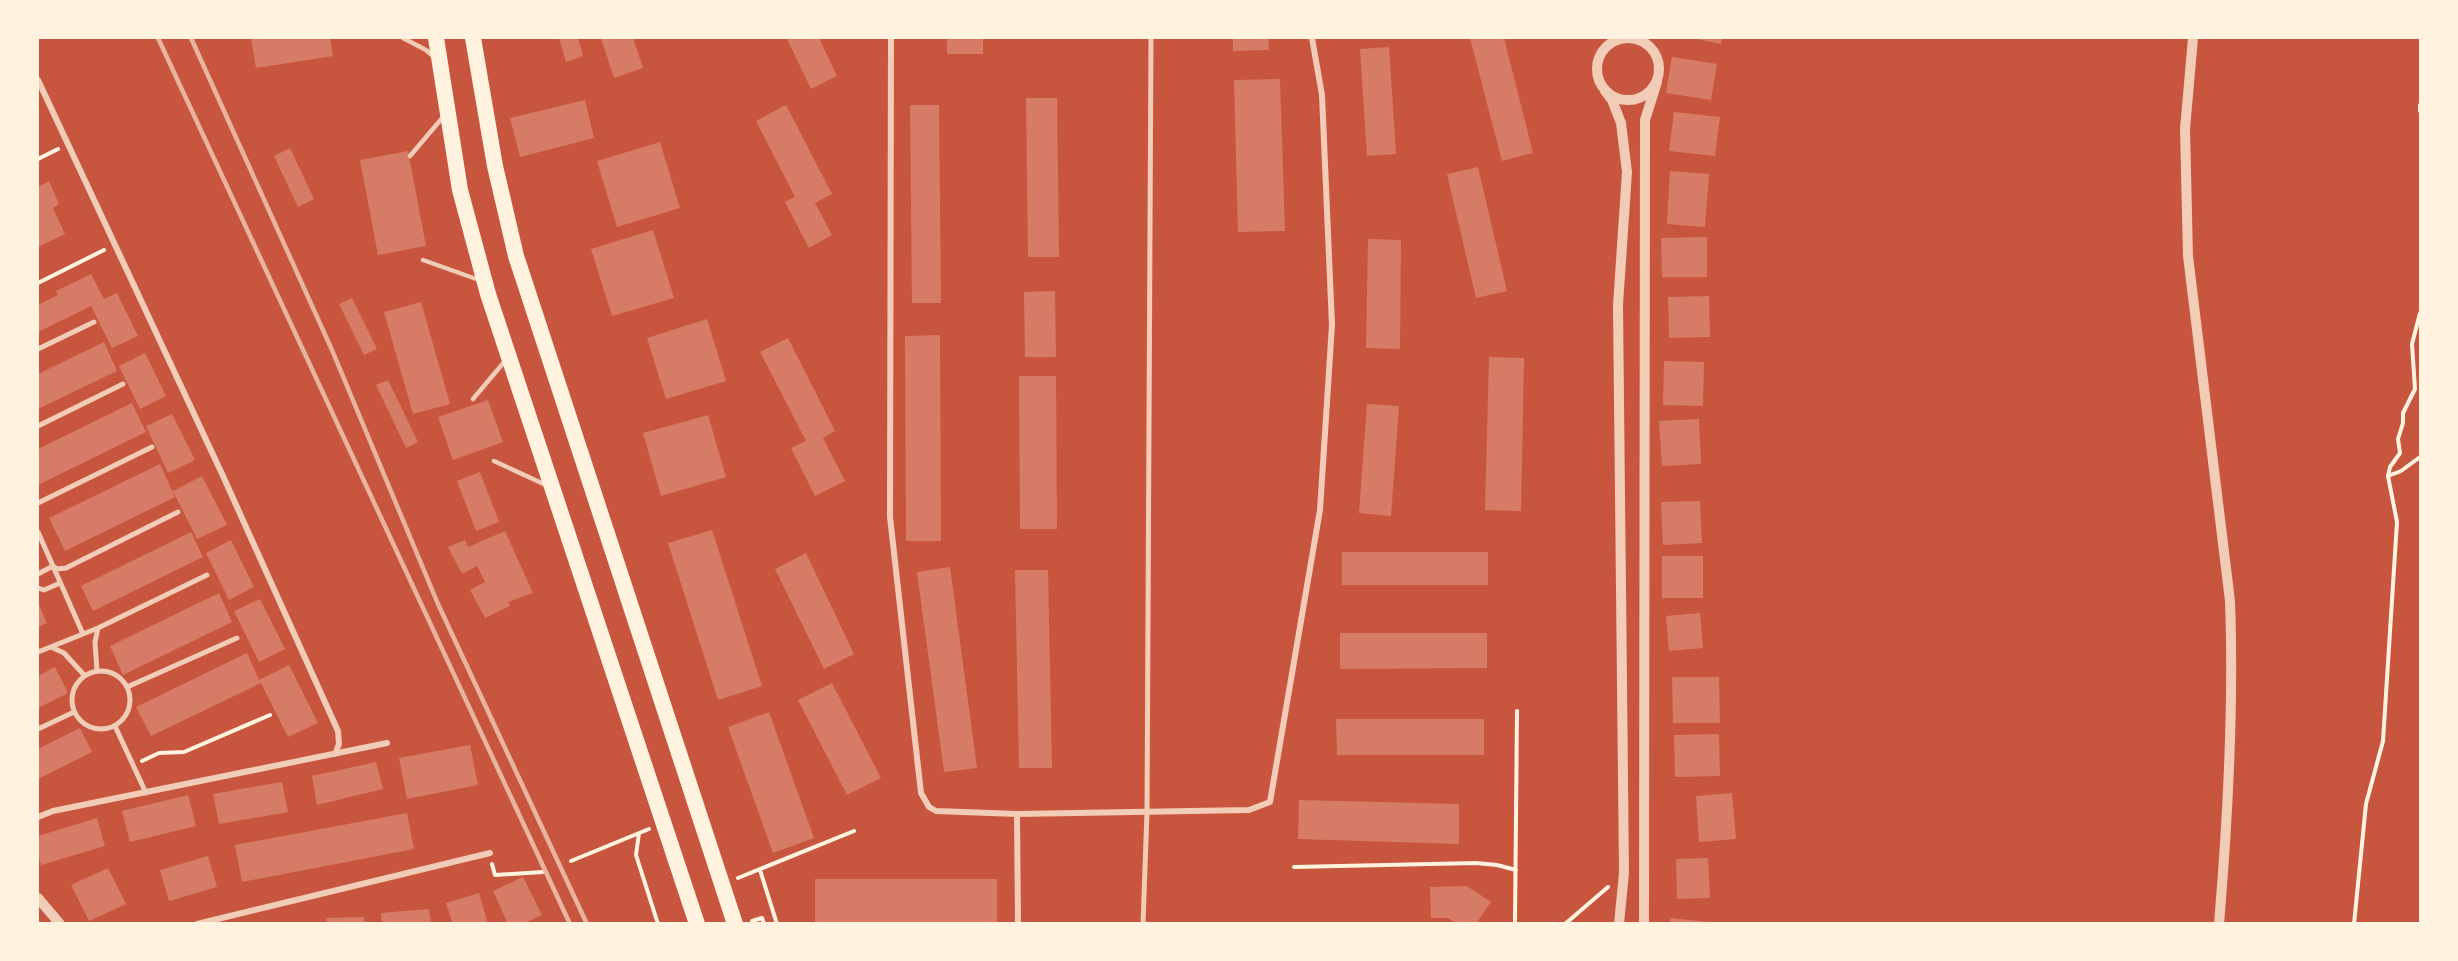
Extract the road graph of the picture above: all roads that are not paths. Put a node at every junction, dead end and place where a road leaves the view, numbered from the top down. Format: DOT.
graph roads {
  1 [pos="403,38"];
  2 [pos="436,38"];
  3 [pos="473,38"];
  4 [pos="891,38"];
  5 [pos="1151,38"];
  6 [pos="1312,38"];
  7 [pos="1653,38"];
  8 [pos="2193,38"];
  9 [pos="1613,41"];
  10 [pos="1657,57"];
  11 [pos="440,64"];
  12 [pos="38,80"];
  13 [pos="1657,82"];
  14 [pos="1605,91"];
  15 [pos="448,110"];
  16 [pos="410,156"];
  17 [pos="423,260"];
  18 [pos="485,283"];
  19 [pos="94,322"];
  20 [pos="38,349"];
  21 [pos="509,357"];
  22 [pos="123,384"];
  23 [pos="473,399"];
  24 [pos="38,426"];
  25 [pos="152,447"];
  26 [pos="494,460"];
  27 [pos="552,488"];
  28 [pos="38,503"];
  29 [pos="178,512"];
  30 [pos="38,532"];
  31 [pos="53,566"];
  32 [pos="38,573"];
  33 [pos="207,575"];
  34 [pos="60,583"];
  35 [pos="38,588"];
  36 [pos="98,628"];
  37 [pos="83,634"];
  38 [pos="237,638"];
  39 [pos="50,646"];
  40 [pos="38,652"];
  41 [pos="97,671"];
  42 [pos="86,676"];
  43 [pos="128,687"];
  44 [pos="75,712"];
  45 [pos="115,726"];
  46 [pos="38,729"];
  47 [pos="387,743"];
  48 [pos="334,754"];
  49 [pos="146,793"];
  50 [pos="1147,812"];
  51 [pos="1017,814"];
  52 [pos="38,817"];
  53 [pos="490,853"];
  54 [pos="38,898"];
  55 [pos="60,924"];
  56 [pos="197,924"];
  57 [pos="697,924"];
  58 [pos="735,924"];
  59 [pos="1018,924"];
  60 [pos="1143,924"];
  61 [pos="1619,924"];
  62 [pos="1644,924"];
  63 [pos="2219,924"];
  1 -- 11 [label="lane"];
  2 -- 11 [label="highway"];
  3 -- 58 [label="highway"];
  4 -- 51 [label="street"];
  5 -- 50 [label="street"];
  6 -- 50 [label="street"];
  7 -- 10 [label="street"];
  8 -- 63 [label="street"];
  9 -- 10 [label="street"];
  9 -- 14 [label="street"];
  10 -- 13 [label="street"];
  11 -- 15 [label="highway"];
  12 -- 48 [label="street"];
  13 -- 14 [label="street"];
  13 -- 62 [label="street"];
  14 -- 61 [label="street"];
  15 -- 16 [label="lane"];
  15 -- 18 [label="highway"];
  17 -- 18 [label="lane"];
  18 -- 21 [label="highway"];
  19 -- 20 [label="street"];
  21 -- 23 [label="lane"];
  21 -- 27 [label="highway"];
  22 -- 24 [label="street"];
  25 -- 28 [label="street"];
  26 -- 27 [label="lane"];
  27 -- 57 [label="highway"];
  29 -- 31 [label="street"];
  30 -- 31 [label="street"];
  31 -- 32 [label="street"];
  31 -- 34 [label="street"];
  33 -- 36 [label="street"];
  34 -- 35 [label="street"];
  34 -- 37 [label="street"];
  36 -- 37 [label="street"];
  36 -- 41 [label="street"];
  37 -- 39 [label="street"];
  38 -- 43 [label="street"];
  39 -- 40 [label="street"];
  39 -- 42 [label="street"];
  41 -- 42 [label="street"];
  41 -- 43 [label="street"];
  42 -- 44 [label="street"];
  43 -- 45 [label="street"];
  44 -- 45 [label="street"];
  44 -- 46 [label="street"];
  45 -- 49 [label="street"];
  47 -- 48 [label="street"];
  48 -- 49 [label="street"];
  49 -- 52 [label="street"];
  50 -- 51 [label="street"];
  50 -- 60 [label="street"];
  51 -- 59 [label="street"];
  53 -- 56 [label="street"];
  54 -- 55 [label="street"];
}
